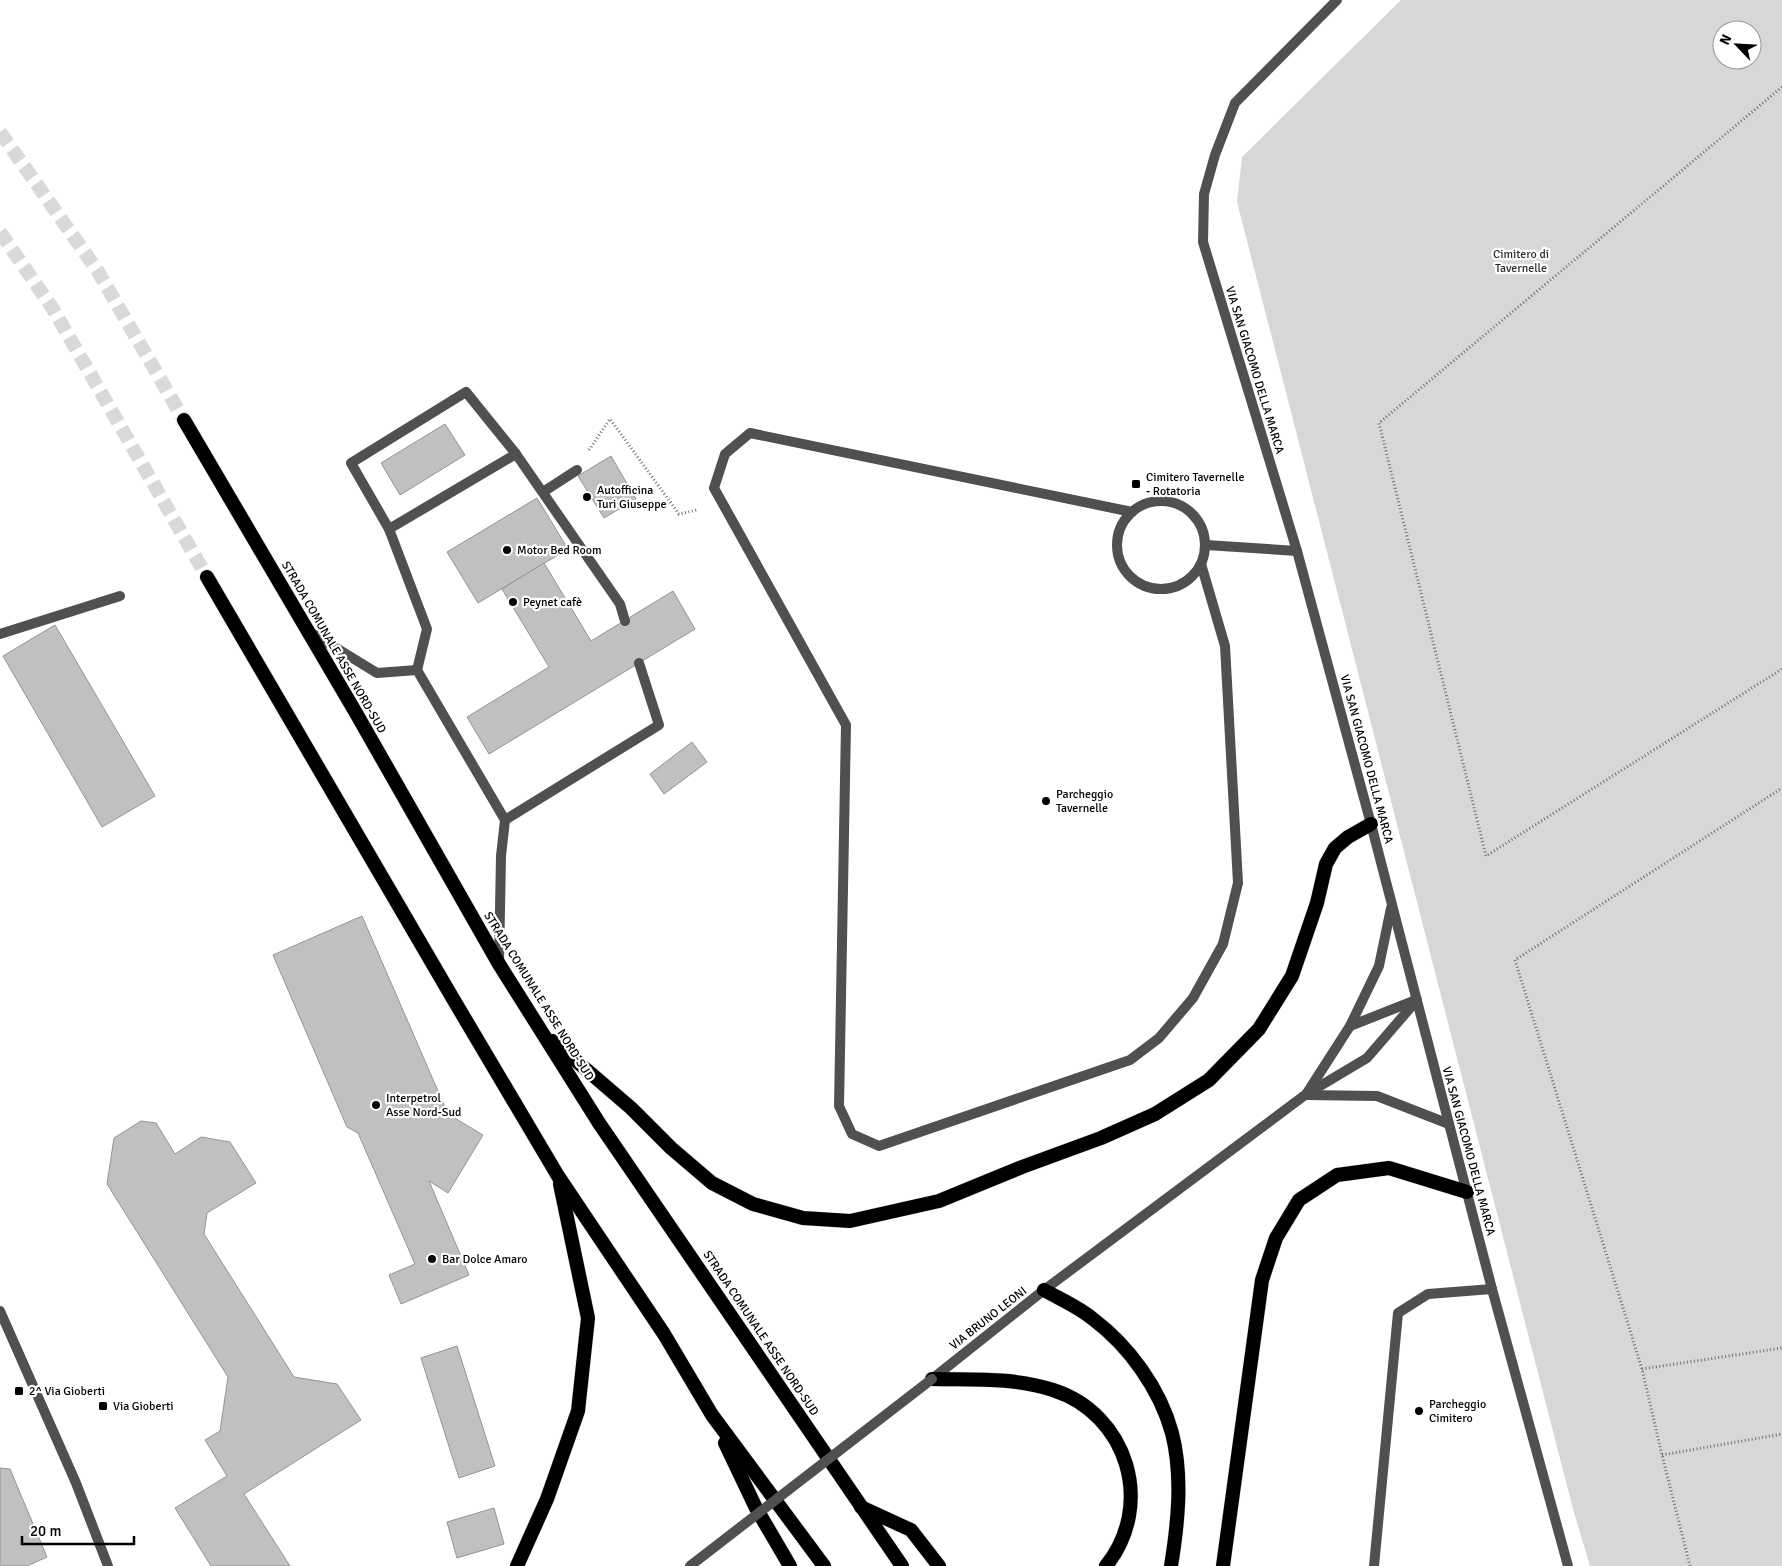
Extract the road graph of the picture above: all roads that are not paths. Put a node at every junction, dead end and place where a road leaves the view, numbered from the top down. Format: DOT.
graph roads {
  1 [pos="1337,0"];
  2 [pos="184,420"];
  3 [pos="516,454"];
  4 [pos="576,470"];
  5 [pos="543,492"];
  6 [pos="1132,512"];
  7 [pos="388,529"];
  8 [pos="1206,544"];
  9 [pos="1297,551"];
  10 [pos="1201,564"];
  11 [pos="207,577"];
  12 [pos="120,596"];
  13 [pos="625,621"];
  14 [pos="306,630"];
  15 [pos="0,634"];
  16 [pos="639,663"];
  17 [pos="417,670"];
  18 [pos="504,820"];
  19 [pos="1371,824"];
  20 [pos="1392,905"];
  21 [pos="500,964"];
  22 [pos="1417,1000"];
  23 [pos="1350,1026"];
  24 [pos="542,1032"];
  25 [pos="1305,1095"];
  26 [pos="1449,1124"];
  27 [pos="558,1176"];
  28 [pos="1467,1192"];
  29 [pos="1492,1289"];
  30 [pos="1044,1290"];
  31 [pos="0,1311"];
  32 [pos="932,1379"];
  33 [pos="712,1415"];
  34 [pos="861,1506"];
  35 [pos="108,1566"];
  36 [pos="517,1566"];
  37 [pos="690,1566"];
  38 [pos="790,1566"];
  39 [pos="824,1566"];
  40 [pos="902,1566"];
  41 [pos="939,1566"];
  42 [pos="1106,1566"];
  43 [pos="1171,1566"];
  44 [pos="1223,1566"];
  45 [pos="1374,1566"];
  46 [pos="1568,1566"];
  1 -- 9 [label="street, VIA SAN GIACOMO DELLA MARCA"];
  2 -- 14 [label="highway, STRADA COMUNALE ASSE NORD-SUD"];
  3 -- 5 [label="street"];
  3 -- 7 [label="street"];
  3 -- 7 [label="street"];
  4 -- 5 [label="street"];
  5 -- 13 [label="street"];
  6 -- 8 [label="street"];
  6 -- 10 [label="street"];
  6 -- 10 [label="street"];
  7 -- 17 [label="street"];
  8 -- 9 [label="street"];
  8 -- 10 [label="street"];
  9 -- 19 [label="street, VIA SAN GIACOMO DELLA MARCA"];
  11 -- 27 [label="highway"];
  12 -- 15 [label="street"];
  14 -- 17 [label="street"];
  14 -- 21 [label="highway, STRADA COMUNALE ASSE NORD-SUD"];
  16 -- 18 [label="street"];
  17 -- 18 [label="street"];
  18 -- 21 [label="street"];
  19 -- 20 [label="street, VIA SAN GIACOMO DELLA MARCA"];
  19 -- 24 [label="highway"];
  20 -- 22 [label="street, VIA SAN GIACOMO DELLA MARCA"];
  20 -- 23 [label="street, VIA BRUNO LEONI"];
  21 -- 24 [label="highway, STRADA COMUNALE ASSE NORD-SUD"];
  22 -- 23 [label="street"];
  22 -- 25 [label="street, VIA BRUNO LEONI"];
  22 -- 26 [label="street, VIA SAN GIACOMO DELLA MARCA"];
  23 -- 25 [label="street, VIA BRUNO LEONI"];
  24 -- 34 [label="highway, STRADA COMUNALE ASSE NORD-SUD"];
  25 -- 26 [label="street"];
  25 -- 30 [label="street, VIA BRUNO LEONI"];
  26 -- 28 [label="street, VIA SAN GIACOMO DELLA MARCA"];
  27 -- 33 [label="highway"];
  27 -- 36 [label="highway"];
  28 -- 29 [label="street, VIA SAN GIACOMO DELLA MARCA"];
  28 -- 44 [label="highway"];
  29 -- 45 [label="street"];
  29 -- 46 [label="street, VIA SAN GIACOMO DELLA MARCA"];
  30 -- 32 [label="street, VIA BRUNO LEONI"];
  30 -- 43 [label="highway"];
  31 -- 35 [label="street"];
  32 -- 37 [label="street, VIA BRUNO LEONI, bridge"];
  32 -- 42 [label="highway"];
  33 -- 38 [label="highway"];
  33 -- 39 [label="highway"];
  34 -- 40 [label="highway, STRADA COMUNALE ASSE NORD-SUD"];
  34 -- 41 [label="highway"];
}
